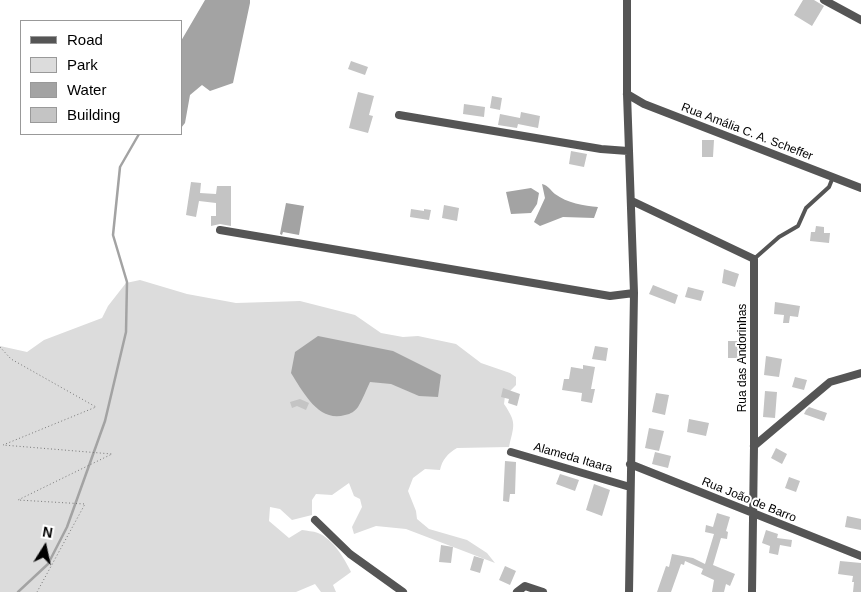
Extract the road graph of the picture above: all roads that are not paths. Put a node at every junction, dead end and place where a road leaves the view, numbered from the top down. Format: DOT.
graph roads {
  1 [pos="627,0"];
  2 [pos="824,0"];
  3 [pos="861,20"];
  4 [pos="627,94"];
  5 [pos="399,114"];
  6 [pos="628,151"];
  7 [pos="832,177"];
  8 [pos="861,188"];
  9 [pos="632,201"];
  10 [pos="220,230"];
  11 [pos="754,260"];
  12 [pos="634,293"];
  13 [pos="861,373"];
  14 [pos="754,446"];
  15 [pos="511,452"];
  16 [pos="630,464"];
  17 [pos="630,486"];
  18 [pos="753,514"];
  19 [pos="315,520"];
  20 [pos="861,556"];
  21 [pos="402,592"];
  22 [pos="517,592"];
  23 [pos="543,592"];
  24 [pos="629,592"];
  25 [pos="752,592"];
  1 -- 4 [label="street"];
  2 -- 3 [label="street"];
  4 -- 6 [label="street"];
  4 -- 7 [label="street, Rua Amália C. A. Scheffer"];
  5 -- 6 [label="street"];
  6 -- 9 [label="street"];
  7 -- 8 [label="street, Rua Amália C. A. Scheffer"];
  7 -- 11 [label="lane"];
  9 -- 11 [label="street"];
  9 -- 12 [label="street"];
  10 -- 12 [label="street"];
  11 -- 14 [label="street, Rua das Andorinhas"];
  12 -- 16 [label="street"];
  13 -- 14 [label="street"];
  14 -- 18 [label="street, Rua das Andorinhas"];
  15 -- 17 [label="street, Alameda Itaara"];
  16 -- 17 [label="street"];
  16 -- 18 [label="street, Rua João de Barro"];
  17 -- 24 [label="street"];
  18 -- 20 [label="street, Rua João de Barro"];
  18 -- 25 [label="street, Rua das Andorinhas"];
  19 -- 21 [label="street"];
  22 -- 23 [label="street"];
}
